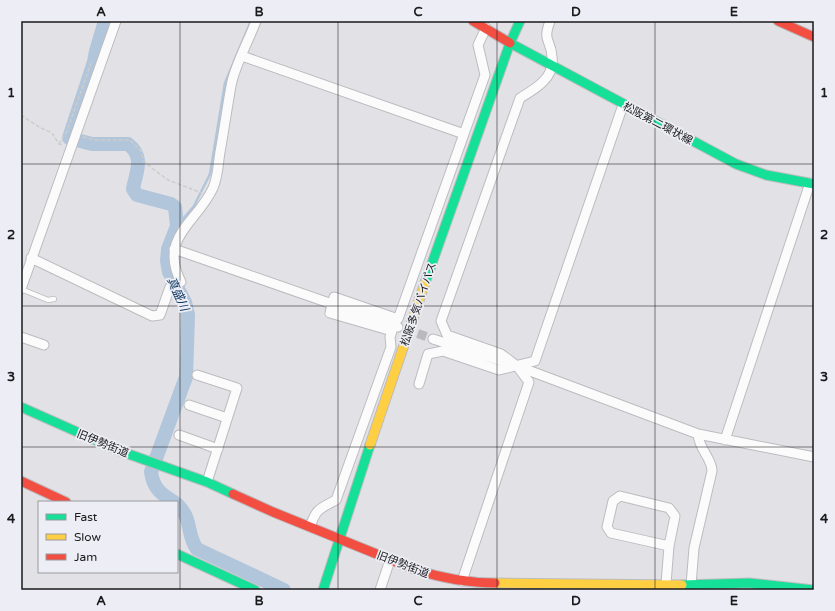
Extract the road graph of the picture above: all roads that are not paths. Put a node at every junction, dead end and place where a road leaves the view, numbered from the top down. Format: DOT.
graph roads {
  1 [pos="116,21"];
  2 [pos="256,21"];
  3 [pos="474,21"];
  4 [pos="520,21"];
  5 [pos="550,21"];
  6 [pos="778,21"];
  7 [pos="486,28"];
  8 [pos="814,37"];
  9 [pos="510,43"];
  10 [pos="242,56"];
  11 [pos="552,65"];
  12 [pos="623,105"];
  13 [pos="464,134"];
  14 [pos="812,183"];
  15 [pos="174,249"];
  16 [pos="31,258"];
  17 [pos="21,289"];
  18 [pos="54,299"];
  19 [pos="331,304"];
  20 [pos="398,327"];
  21 [pos="21,337"];
  22 [pos="433,339"];
  23 [pos="44,345"];
  24 [pos="517,366"];
  25 [pos="197,374"];
  26 [pos="419,384"];
  27 [pos="189,405"];
  28 [pos="21,407"];
  29 [pos="227,418"];
  30 [pos="698,434"];
  31 [pos="179,436"];
  32 [pos="725,440"];
  33 [pos="218,449"];
  34 [pos="814,457"];
  35 [pos="21,481"];
  36 [pos="207,482"];
  37 [pos="64,501"];
  38 [pos="310,527"];
  39 [pos="341,540"];
  40 [pos="669,546"];
  41 [pos="178,554"];
  42 [pos="390,560"];
  43 [pos="462,581"];
  44 [pos="666,584"];
  45 [pos="474,586"];
  46 [pos="578,586"];
  47 [pos="696,586"];
  48 [pos="255,590"];
  49 [pos="323,590"];
  50 [pos="380,590"];
  51 [pos="814,590"];
  1 -- 16 [label="street"];
  2 -- 10 [label="street"];
  3 -- 7 [label="main road, 松阪第二環状線"];
  4 -- 9 [label="main road, 松阪多気バイパス"];
  5 -- 11 [label="street"];
  6 -- 8 [label="main road"];
  7 -- 9 [label="main road, 松阪第二環状線"];
  7 -- 13 [label="street"];
  9 -- 11 [label="main road, 松阪第二環状線"];
  9 -- 39 [label="main road, 松阪多気バイパス"];
  10 -- 13 [label="street"];
  10 -- 15 [label="street"];
  11 -- 12 [label="main road, 松阪第二環状線"];
  11 -- 24 [label="street"];
  12 -- 14 [label="main road, 松阪第二環状線"];
  12 -- 24 [label="street"];
  13 -- 19 [label="street"];
  14 -- 32 [label="street"];
  15 -- 16 [label="street"];
  15 -- 19 [label="street"];
  16 -- 17 [label="street"];
  17 -- 18 [label="lane"];
  19 -- 20 [label="street"];
  19 -- 38 [label="street"];
  21 -- 23 [label="street"];
  22 -- 24 [label="street"];
  24 -- 26 [label="street"];
  24 -- 30 [label="street"];
  24 -- 43 [label="street"];
  25 -- 29 [label="street"];
  27 -- 29 [label="street"];
  28 -- 36 [label="main road, 旧伊勢街道"];
  29 -- 33 [label="street"];
  30 -- 32 [label="street"];
  30 -- 47 [label="street"];
  31 -- 33 [label="street"];
  32 -- 34 [label="street"];
  33 -- 36 [label="street"];
  35 -- 37 [label="main road"];
  36 -- 38 [label="main road, 旧伊勢街道"];
  38 -- 39 [label="main road, 旧伊勢街道"];
  39 -- 42 [label="main road, 旧伊勢街道"];
  39 -- 49 [label="main road, 松阪多気バイパス"];
  40 -- 40 [label="street"];
  40 -- 44 [label="street"];
  41 -- 48 [label="main road"];
  42 -- 43 [label="main road, 旧伊勢街道"];
  42 -- 50 [label="street"];
  43 -- 45 [label="main road, 旧伊勢街道"];
  44 -- 46 [label="main road, 旧伊勢街道"];
  44 -- 47 [label="main road, 旧伊勢街道"];
  45 -- 46 [label="main road, 旧伊勢街道"];
  47 -- 51 [label="main road, 旧伊勢街道"];
}
